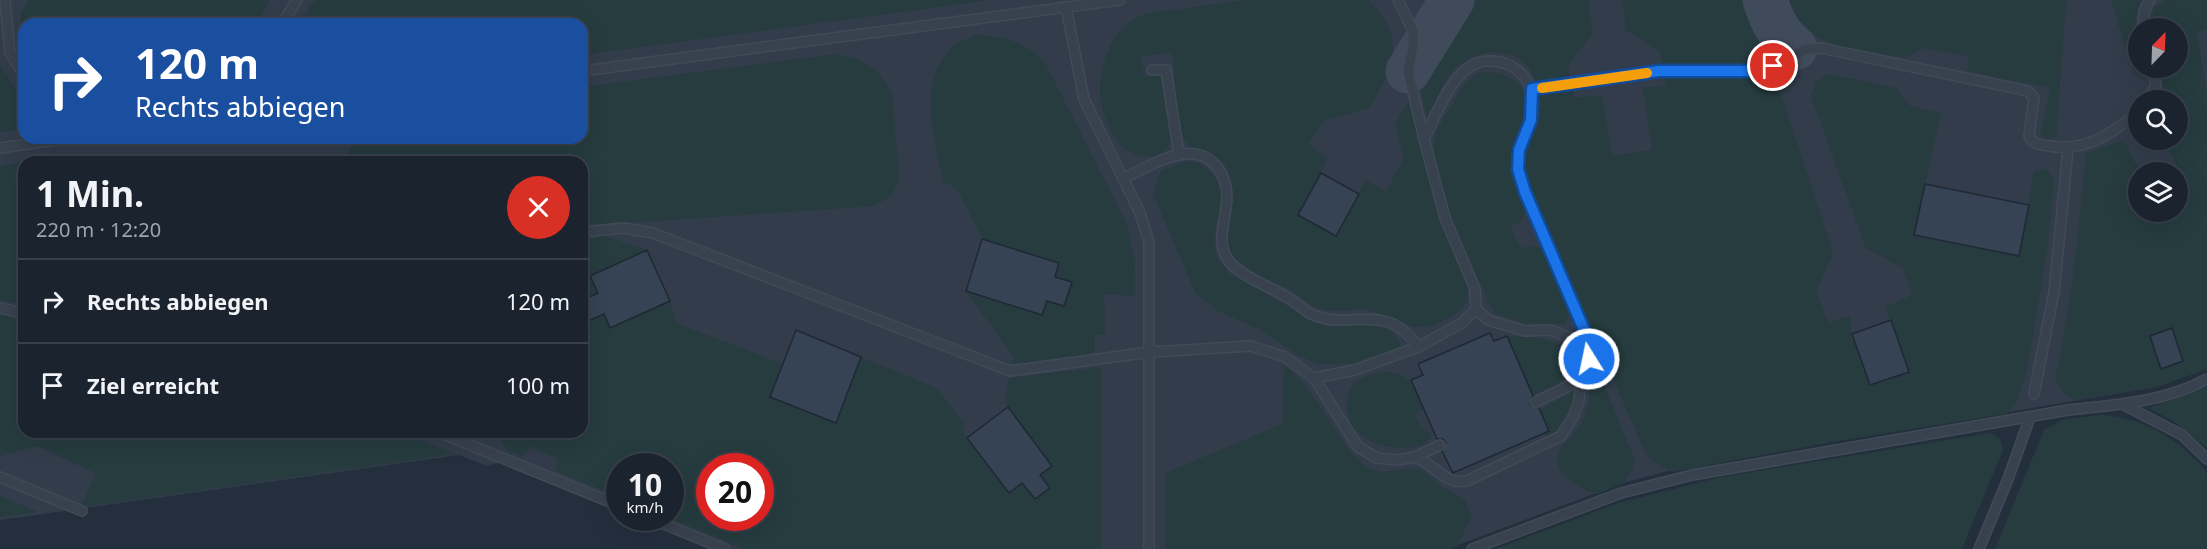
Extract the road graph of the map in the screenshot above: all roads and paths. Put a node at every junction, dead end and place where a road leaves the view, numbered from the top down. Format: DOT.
graph roads {
  1 [pos="5,0"];
  2 [pos="297,0"];
  3 [pos="1120,0"];
  4 [pos="1398,0"];
  5 [pos="2150,0"];
  6 [pos="1066,7"];
  7 [pos="286,18"];
  8 [pos="2144,18"];
  9 [pos="18,66"];
  10 [pos="588,70"];
  11 [pos="1152,70"];
  12 [pos="1532,89"];
  13 [pos="2128,119"];
  14 [pos="1425,140"];
  15 [pos="29,144"];
  16 [pos="0,148"];
  17 [pos="2068,149"];
  18 [pos="1179,155"];
  19 [pos="1123,179"];
  20 [pos="588,231"];
  21 [pos="0,308"];
  22 [pos="1476,309"];
  23 [pos="18,312"];
  24 [pos="1591,346"];
  25 [pos="1418,347"];
  26 [pos="1150,352"];
  27 [pos="1314,378"];
  28 [pos="1581,379"];
  29 [pos="2207,379"];
  30 [pos="2034,394"];
  31 [pos="1536,402"];
  32 [pos="2122,404"];
  33 [pos="2030,417"];
  34 [pos="453,438"];
  35 [pos="1440,445"];
  36 [pos="1415,457"];
  37 [pos="2207,459"];
  38 [pos="0,477"];
  39 [pos="606,500"];
  40 [pos="82,511"];
  41 [pos="681,531"];
  42 [pos="725,549"];
  43 [pos="1149,549"];
  44 [pos="1472,549"];
  45 [pos="1978,549"];
  1 -- 9 [label="lane"];
  2 -- 7 [label="lane"];
  3 -- 6 [label="lane"];
  4 -- 14 [label="lane"];
  5 -- 8 [label="lane"];
  6 -- 10 [label="lane"];
  6 -- 19 [label="lane"];
  11 -- 18 [label="lane"];
  12 -- 14 [label="lane"];
  12 -- 17 [label="lane"];
  12 -- 24 [label="lane"];
  13 -- 17 [label="lane"];
  14 -- 22 [label="lane"];
  15 -- 16 [label="lane"];
  17 -- 30 [label="lane"];
  18 -- 19 [label="lane"];
  18 -- 25 [label="lane"];
  19 -- 26 [label="lane"];
  20 -- 26 [label="lane"];
  21 -- 23 [label="lane"];
  22 -- 24 [label="lane"];
  22 -- 25 [label="lane"];
  24 -- 28 [label="lane"];
  25 -- 27 [label="lane"];
  26 -- 27 [label="lane"];
  26 -- 43 [label="lane"];
  27 -- 36 [label="lane"];
  28 -- 31 [label="lane"];
  28 -- 36 [label="lane"];
  29 -- 32 [label="lane"];
  32 -- 33 [label="lane"];
  32 -- 37 [label="lane"];
  33 -- 44 [label="lane"];
  33 -- 45 [label="lane"];
  34 -- 39 [label="lane"];
  35 -- 36 [label="lane"];
  38 -- 40 [label="lane"];
  41 -- 42 [label="lane"];
}
